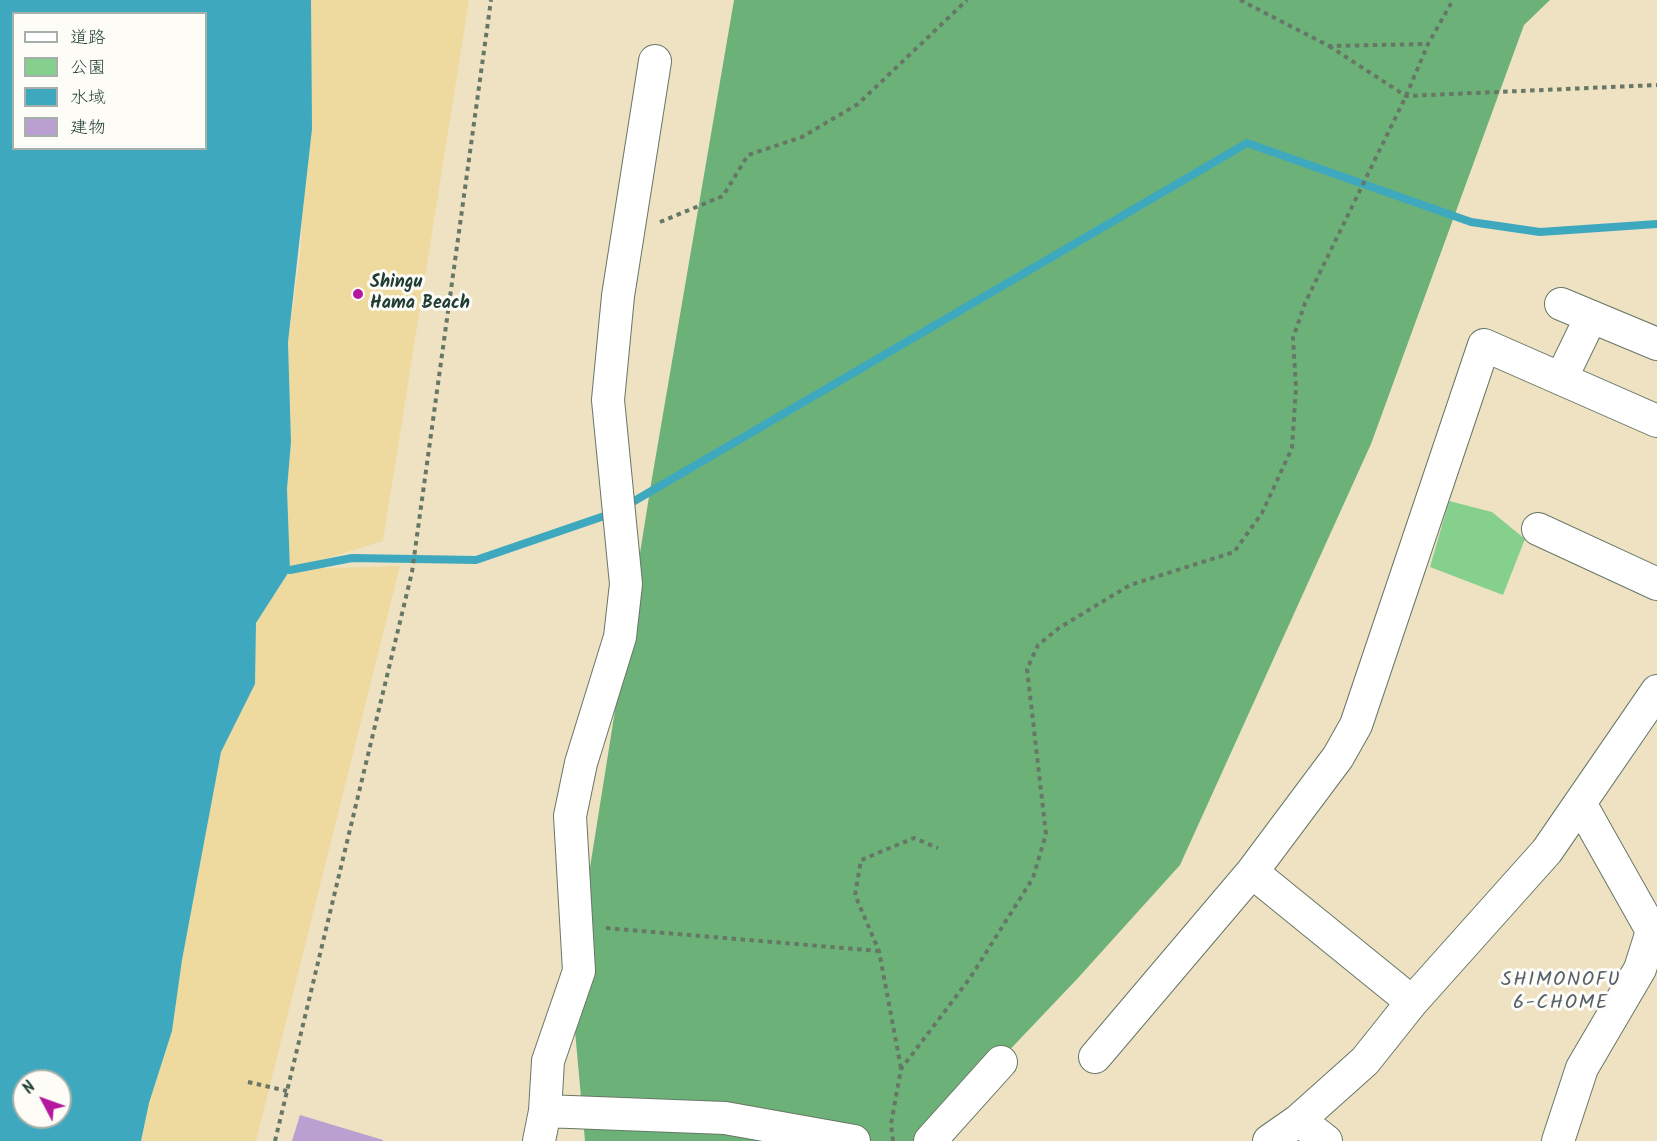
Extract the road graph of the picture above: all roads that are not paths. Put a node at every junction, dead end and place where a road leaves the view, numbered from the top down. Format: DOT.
graph roads {
  1 [pos="655,61"];
  2 [pos="1561,304"];
  3 [pos="1591,317"];
  4 [pos="1657,344"];
  5 [pos="1561,379"];
  6 [pos="1657,421"];
  7 [pos="1538,529"];
  8 [pos="1657,584"];
  9 [pos="1657,691"];
  10 [pos="1580,803"];
  11 [pos="1252,872"];
  12 [pos="1655,933"];
  13 [pos="1412,1002"];
  14 [pos="1095,1057"];
  15 [pos="1001,1062"];
  16 [pos="545,1111"];
  17 [pos="1299,1120"];
  18 [pos="539,1141"];
  19 [pos="854,1141"];
  20 [pos="930,1141"];
  21 [pos="1269,1141"];
  22 [pos="1326,1141"];
  23 [pos="1558,1141"];
  1 -- 16 [label="street"];
  2 -- 3 [label="street"];
  3 -- 4 [label="street"];
  3 -- 5 [label="street"];
  5 -- 6 [label="street"];
  5 -- 11 [label="street"];
  7 -- 8 [label="street"];
  9 -- 10 [label="street"];
  10 -- 12 [label="street"];
  10 -- 13 [label="street"];
  11 -- 13 [label="street"];
  11 -- 14 [label="street"];
  12 -- 23 [label="street"];
  13 -- 17 [label="street"];
  15 -- 20 [label="street"];
  16 -- 18 [label="street"];
  16 -- 19 [label="street"];
  17 -- 21 [label="street"];
  17 -- 22 [label="street"];
}
